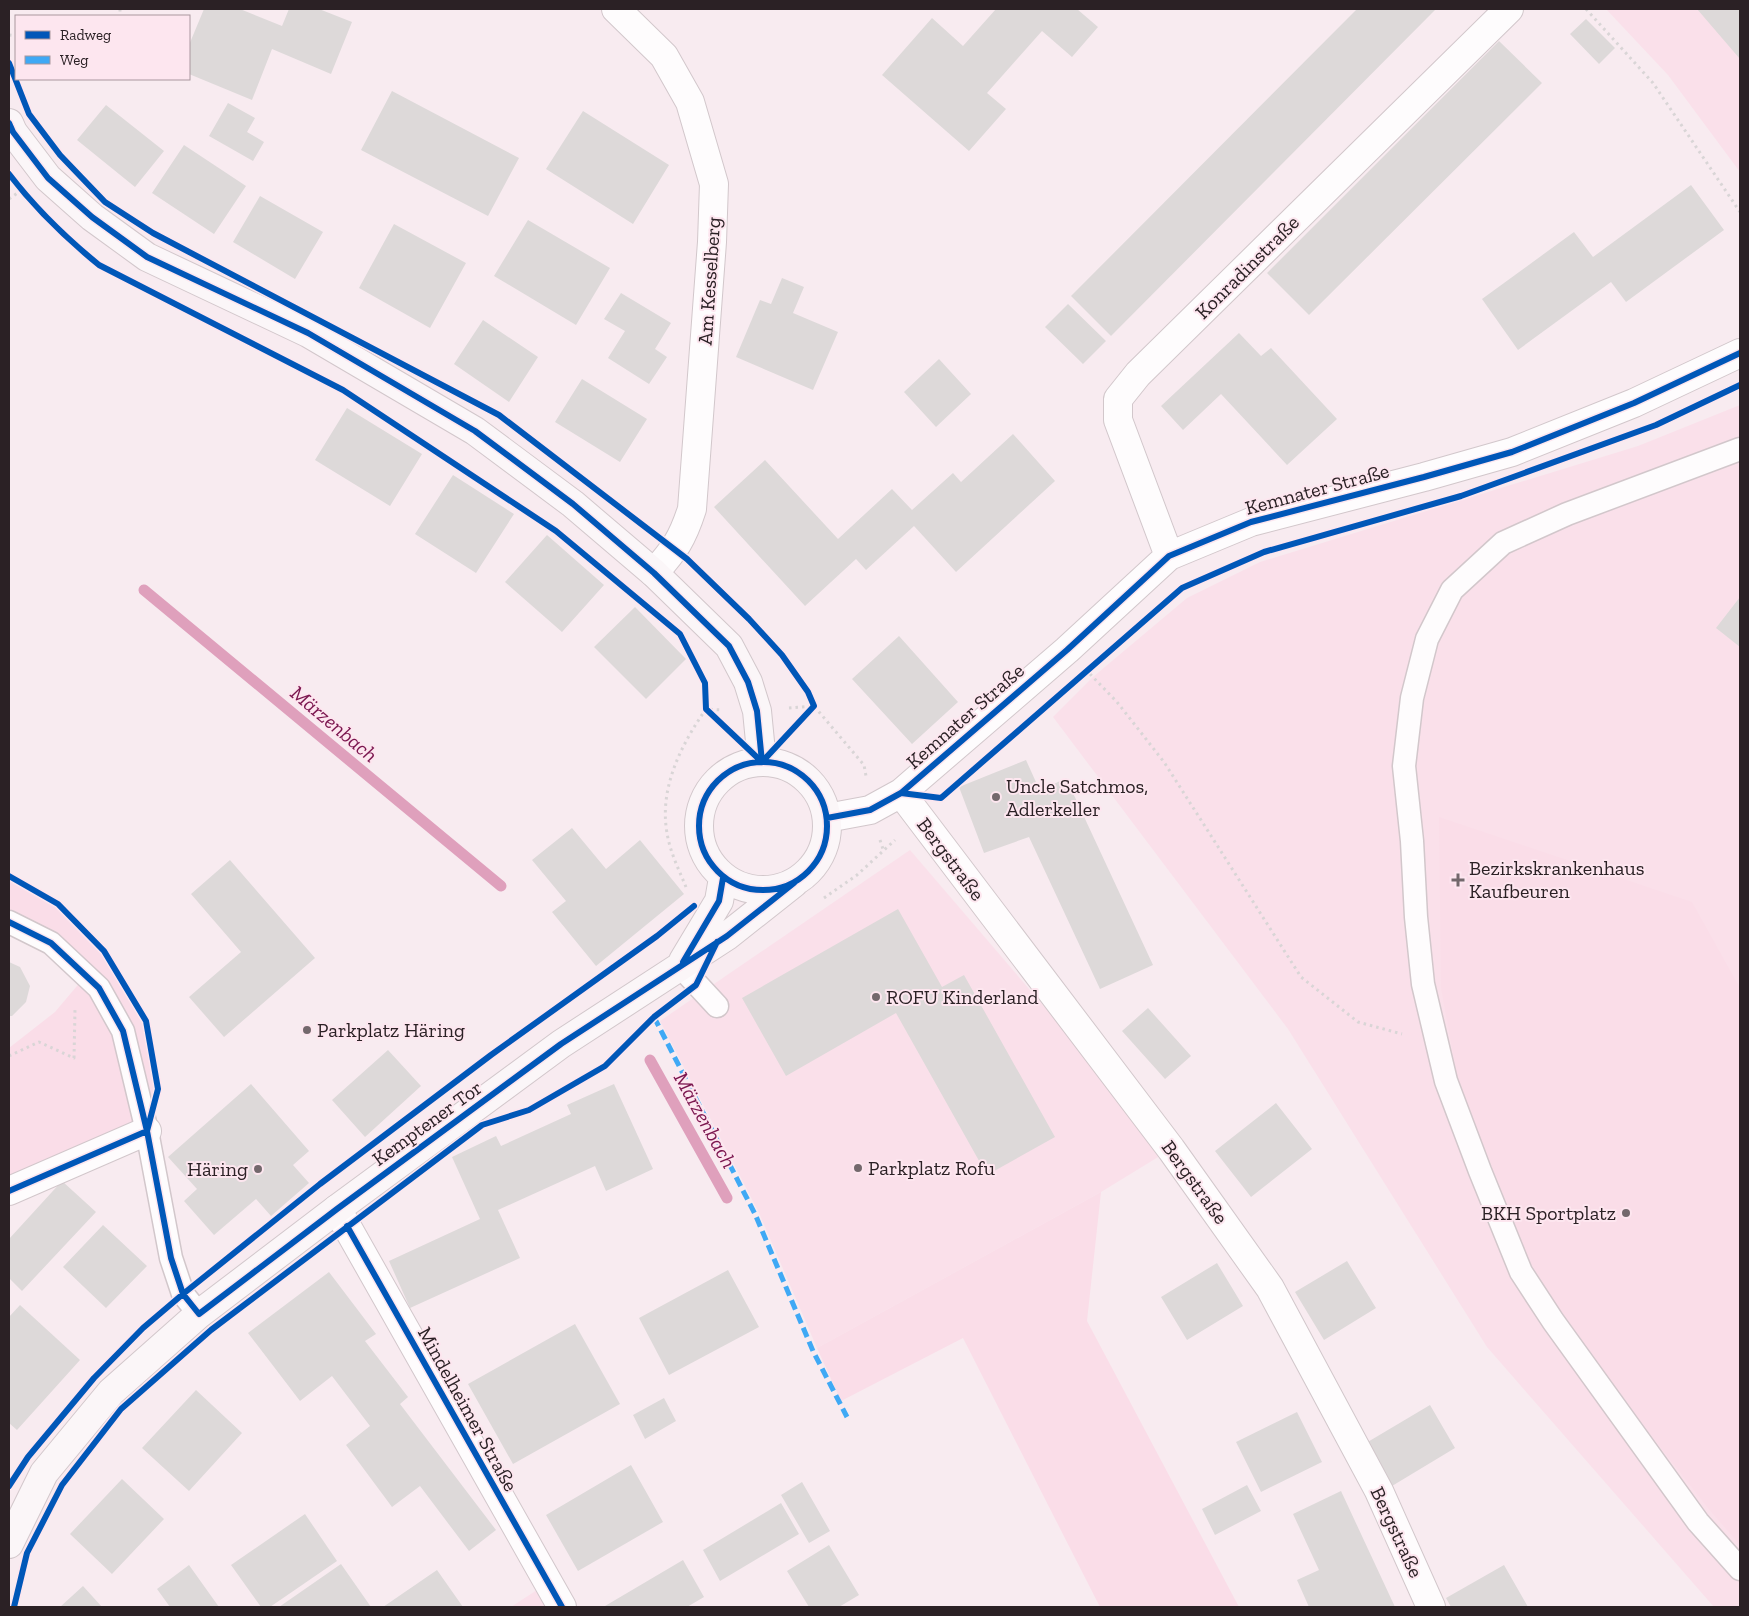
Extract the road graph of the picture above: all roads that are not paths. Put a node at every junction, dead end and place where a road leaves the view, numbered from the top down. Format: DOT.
graph roads {
  1 [pos="616,9"];
  2 [pos="1504,14"];
  3 [pos="9,123"];
  4 [pos="1740,353"];
  5 [pos="1740,449"];
  6 [pos="1169,556"];
  7 [pos="654,573"];
  8 [pos="762,762"];
  9 [pos="901,793"];
  10 [pos="827,818"];
  11 [pos="723,878"];
  12 [pos="794,883"];
  13 [pos="9,922"];
  14 [pos="680,966"];
  15 [pos="717,1006"];
  16 [pos="147,1130"];
  17 [pos="9,1191"];
  18 [pos="337,1209"];
  19 [pos="199,1314"];
  20 [pos="9,1544"];
  21 [pos="1740,1569"];
  22 [pos="562,1607"];
  23 [pos="1431,1607"];
  1 -- 7 [label="street, Am Kesselberg"];
  2 -- 6 [label="street, Konradinstraße"];
  3 -- 7 [label="main road"];
  4 -- 6 [label="street, Kemnater Straße"];
  5 -- 21 [label="lane"];
  6 -- 9 [label="street, Kemnater Straße"];
  7 -- 8 [label="main road"];
  8 -- 10 [label="main road"];
  8 -- 11 [label="main road"];
  9 -- 10 [label="street, Kemnater Straße"];
  9 -- 23 [label="street, Bergstraße"];
  10 -- 12 [label="main road"];
  11 -- 12 [label="main road"];
  11 -- 14 [label="main road, Kemptener Tor"];
  12 -- 14 [label="main road, Kemptener Tor"];
  13 -- 16 [label="lane"];
  14 -- 15 [label="lane"];
  14 -- 18 [label="main road, Kemptener Tor"];
  16 -- 17 [label="street"];
  16 -- 19 [label="lane"];
  18 -- 19 [label="main road, Kemptener Tor"];
  18 -- 22 [label="street, Mindelheimer Straße"];
  19 -- 20 [label="main road, Kemptener Tor"];
}
